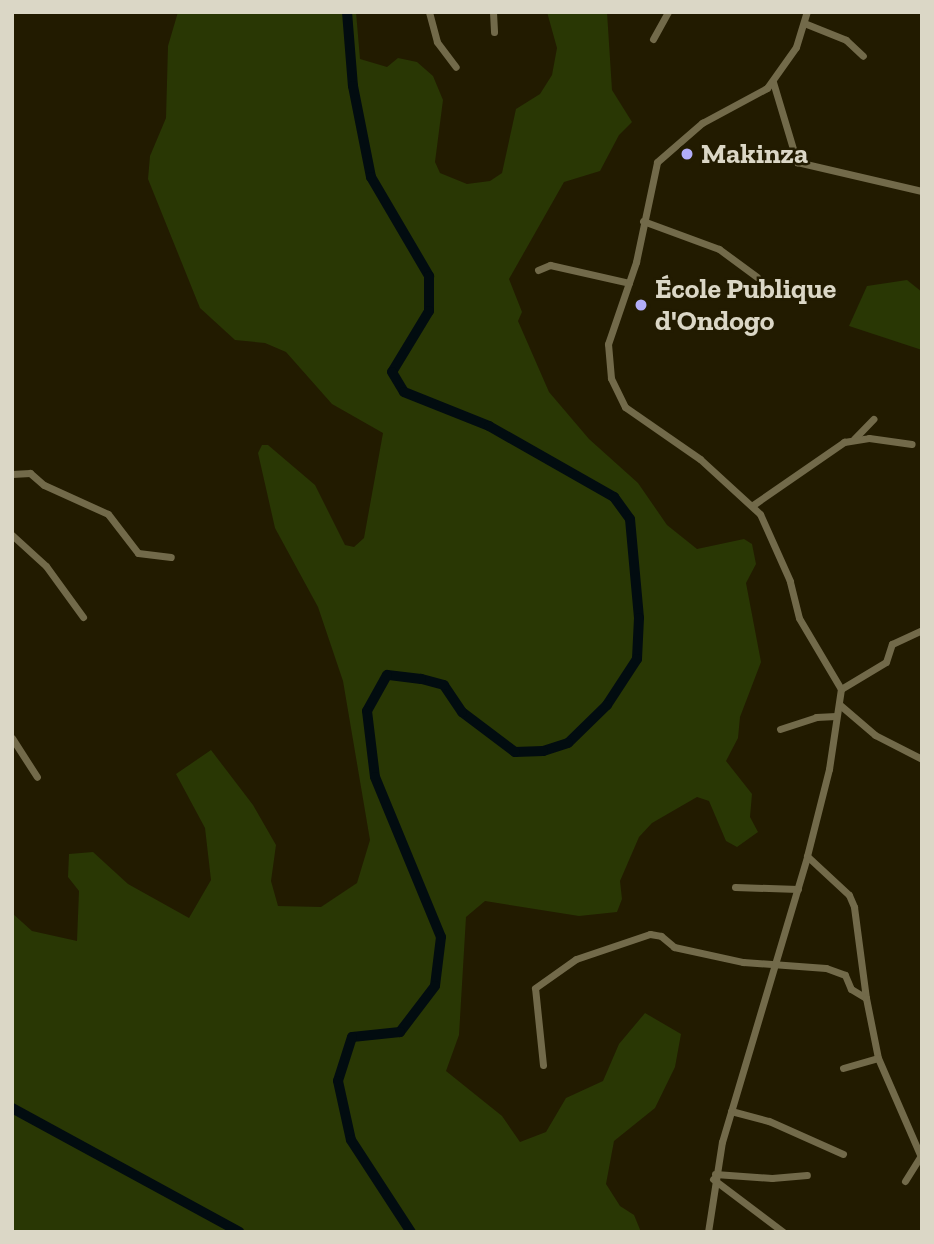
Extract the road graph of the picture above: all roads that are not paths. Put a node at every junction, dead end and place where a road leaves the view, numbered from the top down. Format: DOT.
graph roads {
  1 [pos="429,12"];
  2 [pos="493,12"];
  3 [pos="668,12"];
  4 [pos="807,12"];
  5 [pos="804,23"];
  6 [pos="494,32"];
  7 [pos="653,39"];
  8 [pos="863,56"];
  9 [pos="456,67"];
  10 [pos="773,82"];
  11 [pos="922,191"];
  12 [pos="643,220"];
  13 [pos="538,270"];
  14 [pos="758,277"];
  15 [pos="629,283"];
  16 [pos="873,419"];
  17 [pos="854,439"];
  18 [pos="912,444"];
  19 [pos="12,474"];
  20 [pos="753,505"];
  21 [pos="12,535"];
  22 [pos="171,557"];
  23 [pos="83,617"];
  24 [pos="922,630"];
  25 [pos="841,689"];
  26 [pos="839,705"];
  27 [pos="836,716"];
  28 [pos="780,729"];
  29 [pos="12,738"];
  30 [pos="922,760"];
  31 [pos="37,777"];
  32 [pos="807,856"];
  33 [pos="735,887"];
  34 [pos="798,889"];
  35 [pos="776,966"];
  36 [pos="866,998"];
  37 [pos="878,1058"];
  38 [pos="544,1065"];
  39 [pos="843,1068"];
  40 [pos="731,1111"];
  41 [pos="843,1154"];
  42 [pos="921,1158"];
  43 [pos="807,1175"];
  44 [pos="714,1177"];
  45 [pos="905,1181"];
  46 [pos="708,1232"];
  47 [pos="783,1232"];
  1 -- 9 [label="street"];
  2 -- 6 [label="street"];
  3 -- 7 [label="street"];
  4 -- 5 [label="street"];
  5 -- 8 [label="street"];
  5 -- 10 [label="street"];
  10 -- 11 [label="street"];
  10 -- 12 [label="street"];
  12 -- 14 [label="street"];
  12 -- 15 [label="street"];
  13 -- 15 [label="street"];
  15 -- 20 [label="street"];
  16 -- 17 [label="street"];
  17 -- 18 [label="street"];
  17 -- 20 [label="street"];
  19 -- 22 [label="street"];
  20 -- 25 [label="street"];
  21 -- 23 [label="street"];
  24 -- 25 [label="street"];
  25 -- 26 [label="street"];
  26 -- 27 [label="street"];
  26 -- 30 [label="street"];
  27 -- 28 [label="street"];
  27 -- 32 [label="street"];
  29 -- 31 [label="street"];
  32 -- 34 [label="street"];
  32 -- 36 [label="street"];
  33 -- 34 [label="street"];
  34 -- 35 [label="street"];
  35 -- 36 [label="street"];
  35 -- 38 [label="street"];
  35 -- 40 [label="street"];
  36 -- 37 [label="street"];
  37 -- 39 [label="street"];
  37 -- 42 [label="street"];
  40 -- 41 [label="street"];
  40 -- 44 [label="street"];
  42 -- 45 [label="street"];
  43 -- 44 [label="street"];
  44 -- 46 [label="street"];
  44 -- 47 [label="street"];
}
